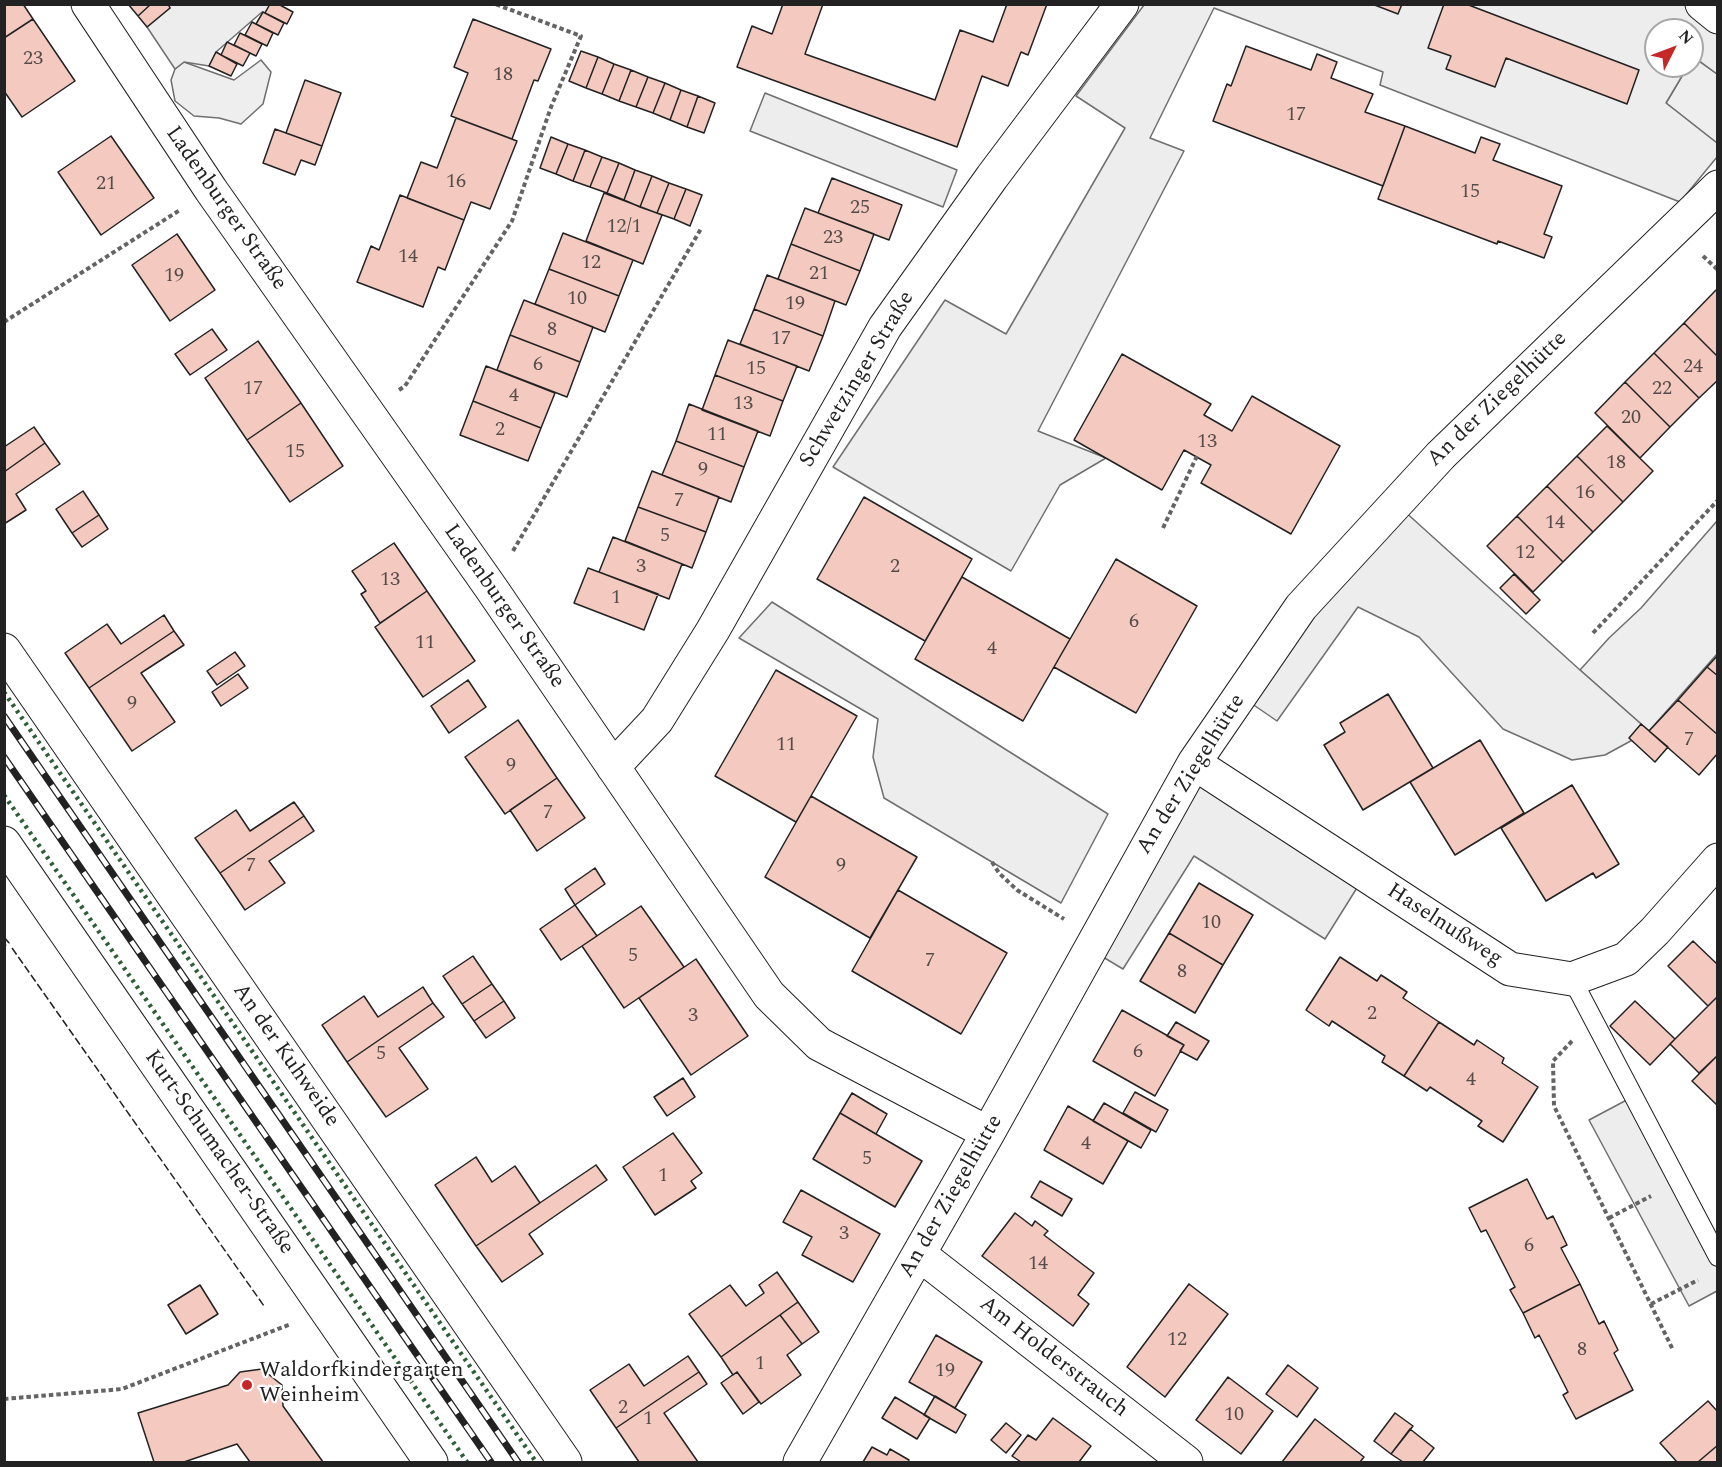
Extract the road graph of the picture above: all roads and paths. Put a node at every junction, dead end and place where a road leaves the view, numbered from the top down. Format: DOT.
graph roads {
  1 [pos="88,4"];
  2 [pos="495,4"];
  3 [pos="1122,4"];
  4 [pos="1702,4"];
  5 [pos="1718,17"];
  6 [pos="1718,187"];
  7 [pos="211,190"];
  8 [pos="702,227"];
  9 [pos="4,322"];
  10 [pos="367,413"];
  11 [pos="1197,456"];
  12 [pos="1718,500"];
  13 [pos="1164,528"];
  14 [pos="492,588"];
  15 [pos="1593,633"];
  16 [pos="4,650"];
  17 [pos="1194,764"];
  18 [pos="613,767"];
  19 [pos="4,843"];
  20 [pos="1718,860"];
  21 [pos="992,862"];
  22 [pos="1096,938"];
  23 [pos="1572,979"];
  24 [pos="1593,1019"];
  25 [pos="988,1133"];
  26 [pos="1678,1182"];
  27 [pos="1609,1218"];
  28 [pos="919,1254"];
  29 [pos="1718,1257"];
  30 [pos="1708,1275"];
  31 [pos="1652,1304"];
  32 [pos="327,1310"];
  33 [pos="1673,1350"];
  34 [pos="4,1399"];
  35 [pos="431,1462"];
  36 [pos="565,1462"];
  37 [pos="800,1462"];
  38 [pos="1186,1462"];
  1 -- 7 [label="street, Ladenburger Straße"];
  2 -- 10 [label="path"];
  3 -- 18 [label="street, Schwetzinger Straße"];
  4 -- 5 [label="street"];
  6 -- 17 [label="street, An der Ziegelhütte"];
  7 -- 9 [label="path"];
  7 -- 10 [label="street, Ladenburger Straße"];
  8 -- 14 [label="path"];
  10 -- 14 [label="street, Ladenburger Straße"];
  11 -- 13 [label="path"];
  12 -- 15 [label="path"];
  14 -- 18 [label="street, Ladenburger Straße"];
  16 -- 36 [label="street, An der Kuhweide"];
  17 -- 22 [label="street, An der Ziegelhütte"];
  17 -- 23 [label="street, Haselnußweg"];
  18 -- 25 [label="street, Ladenburger Straße"];
  19 -- 32 [label="street, Kurt-Schumacher-Straße"];
  20 -- 23 [label="street, Haselnußweg"];
  21 -- 22 [label="path"];
  22 -- 25 [label="street, An der Ziegelhütte"];
  23 -- 24 [label="lane"];
  24 -- 26 [label="lane"];
  24 -- 27 [label="path"];
  25 -- 28 [label="street, An der Ziegelhütte"];
  26 -- 27 [label="path"];
  26 -- 29 [label="lane"];
  27 -- 31 [label="path"];
  28 -- 37 [label="street, An der Ziegelhütte"];
  28 -- 38 [label="street, Am Holderstrauch"];
  30 -- 31 [label="path"];
  31 -- 33 [label="path"];
  32 -- 34 [label="path"];
  32 -- 35 [label="street, Kurt-Schumacher-Straße"];
}
